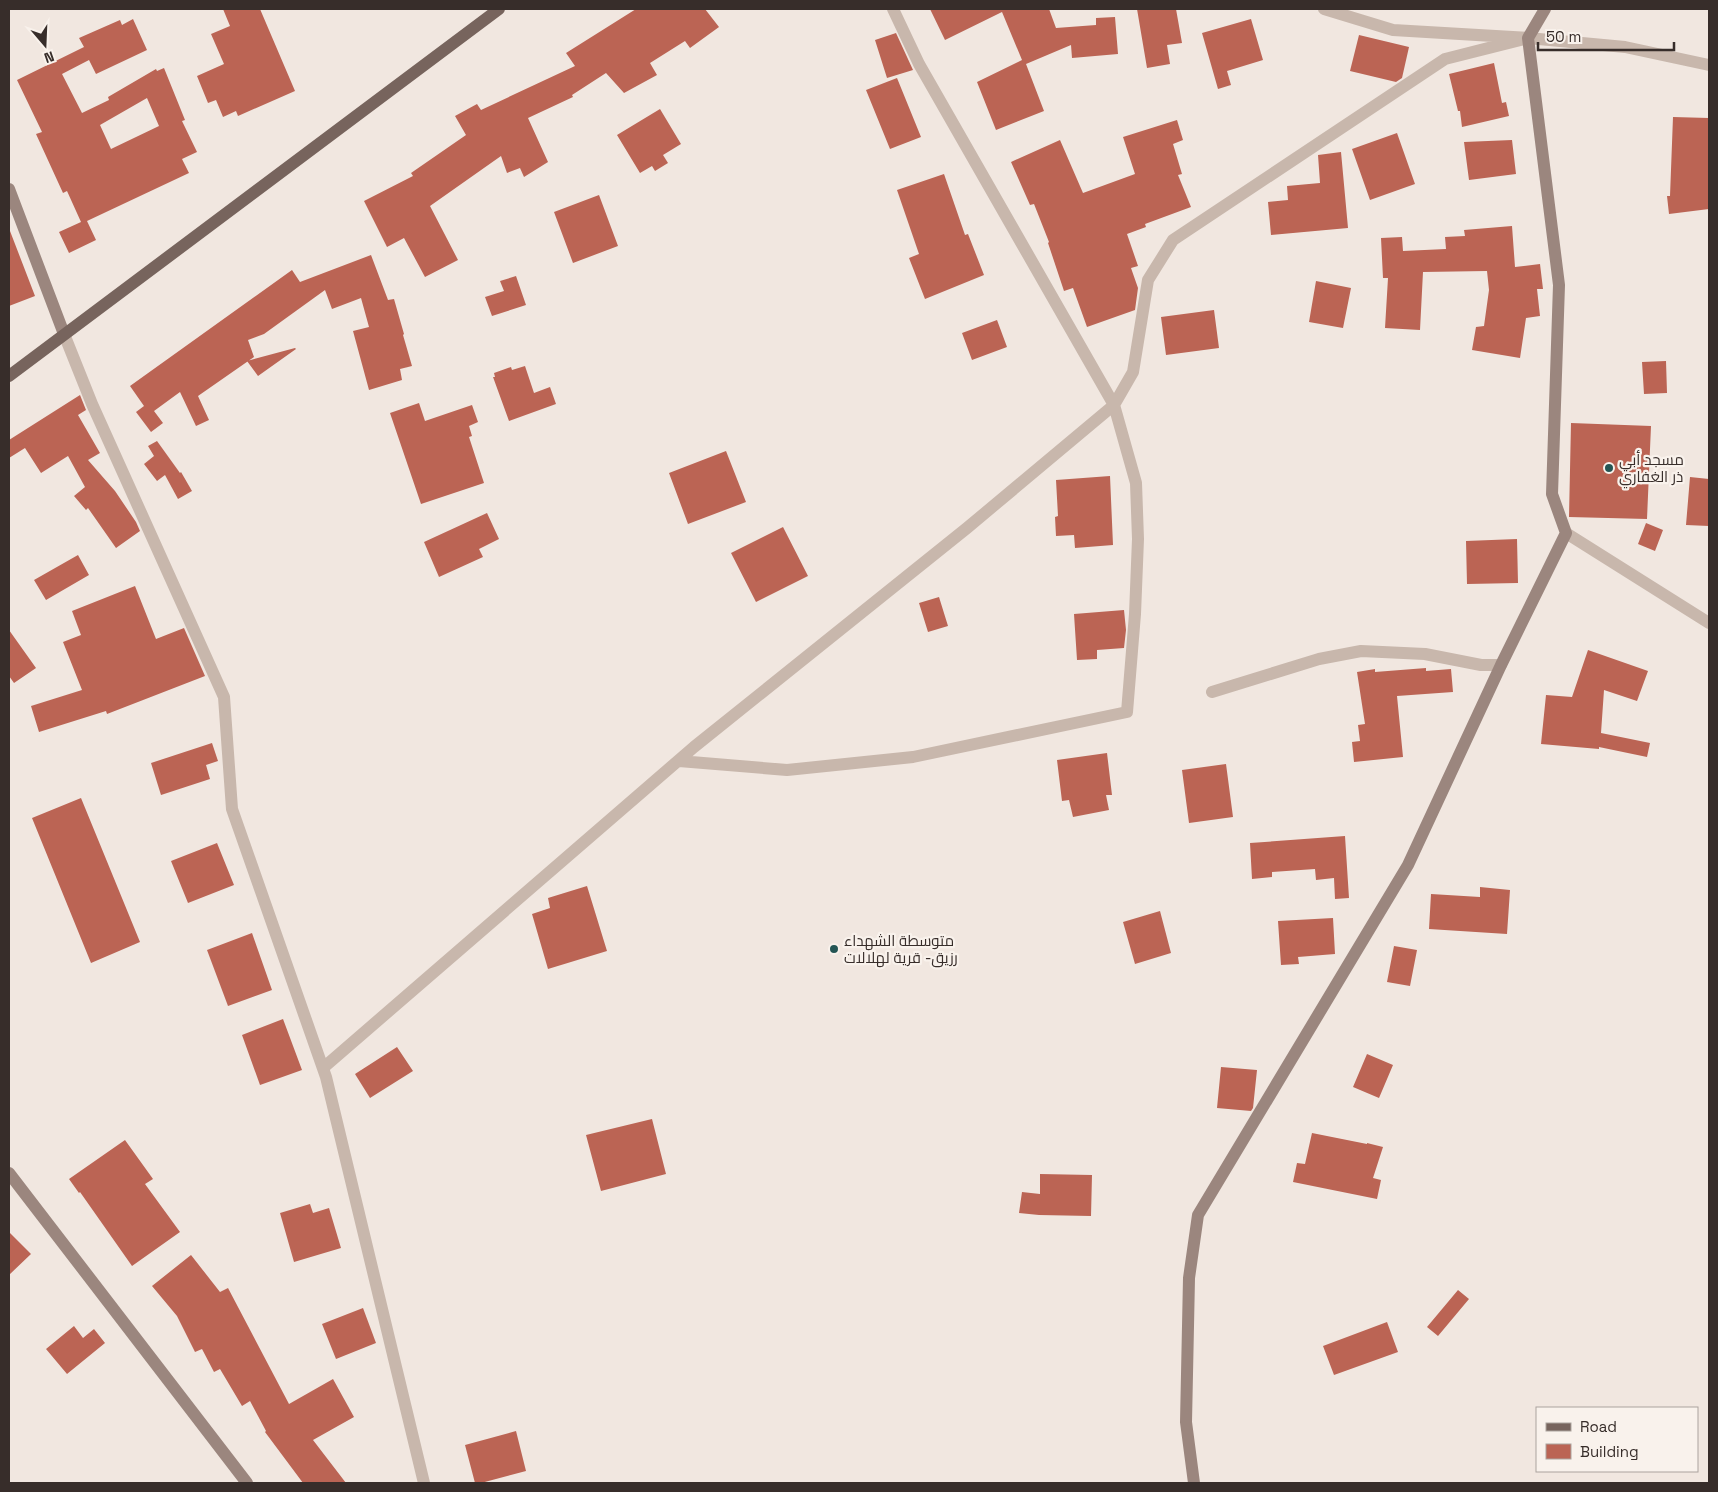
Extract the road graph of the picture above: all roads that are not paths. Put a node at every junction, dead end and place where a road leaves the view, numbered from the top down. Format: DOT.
graph roads {
  1 [pos="498,9"];
  2 [pos="893,9"];
  3 [pos="1324,9"];
  4 [pos="1545,9"];
  5 [pos="1528,38"];
  6 [pos="1709,64"];
  7 [pos="9,189"];
  8 [pos="64,334"];
  9 [pos="9,376"];
  10 [pos="1114,405"];
  11 [pos="1566,533"];
  12 [pos="1709,623"];
  13 [pos="1501,665"];
  14 [pos="1212,692"];
  15 [pos="679,761"];
  16 [pos="323,1068"];
  17 [pos="9,1174"];
  18 [pos="247,1483"];
  19 [pos="424,1483"];
  20 [pos="1194,1483"];
  1 -- 8 [label="main road"];
  2 -- 10 [label="street"];
  3 -- 5 [label="street"];
  4 -- 5 [label="street"];
  5 -- 6 [label="street"];
  5 -- 10 [label="street"];
  5 -- 11 [label="street"];
  7 -- 8 [label="street"];
  8 -- 9 [label="main road"];
  8 -- 16 [label="street"];
  10 -- 15 [label="street"];
  10 -- 15 [label="street"];
  11 -- 12 [label="street"];
  11 -- 13 [label="street"];
  13 -- 14 [label="street"];
  13 -- 20 [label="street"];
  15 -- 16 [label="street"];
  16 -- 19 [label="street"];
  17 -- 18 [label="street"];
}
